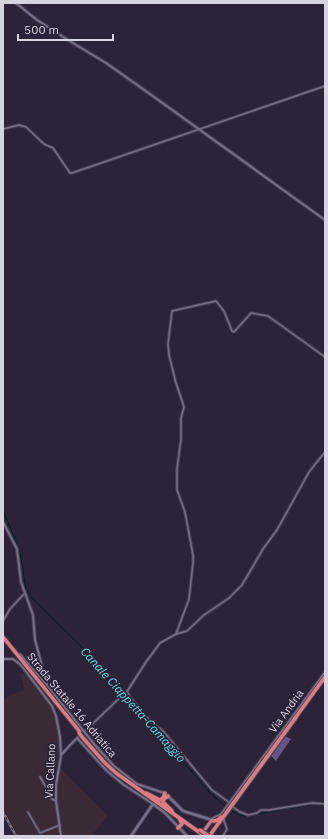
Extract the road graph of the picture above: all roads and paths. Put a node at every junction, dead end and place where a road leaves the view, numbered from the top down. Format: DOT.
graph roads {
  1 [pos="16,3"];
  2 [pos="325,86"];
  3 [pos="3,129"];
  4 [pos="198,130"];
  5 [pos="325,220"];
  6 [pos="325,357"];
  7 [pos="325,452"];
  8 [pos="3,522"];
  9 [pos="24,594"];
  10 [pos="3,622"];
  11 [pos="176,634"];
  12 [pos="3,638"];
  13 [pos="12,646"];
  14 [pos="18,654"];
  15 [pos="3,659"];
  16 [pos="325,676"];
  17 [pos="47,685"];
  18 [pos="126,691"];
  19 [pos="51,700"];
  20 [pos="49,703"];
  21 [pos="82,734"];
  22 [pos="77,738"];
  23 [pos="61,756"];
  24 [pos="40,777"];
  25 [pos="146,793"];
  26 [pos="50,794"];
  27 [pos="56,794"];
  28 [pos="167,794"];
  29 [pos="56,801"];
  30 [pos="153,804"];
  31 [pos="325,804"];
  32 [pos="229,808"];
  33 [pos="28,812"];
  34 [pos="172,812"];
  35 [pos="202,818"];
  36 [pos="212,821"];
  37 [pos="60,825"];
  38 [pos="207,826"];
  39 [pos="194,828"];
  40 [pos="179,829"];
  41 [pos="200,832"];
  42 [pos="61,836"];
  43 [pos="131,836"];
  44 [pos="187,836"];
  45 [pos="205,836"];
  46 [pos="210,836"];
  47 [pos="223,836"];
  1 -- 4 [label="street"];
  2 -- 4 [label="street"];
  3 -- 4 [label="street"];
  4 -- 5 [label="street"];
  6 -- 11 [label="street"];
  7 -- 11 [label="street"];
  8 -- 9 [label="street"];
  9 -- 10 [label="street"];
  9 -- 17 [label="street"];
  11 -- 18 [label="street"];
  12 -- 14 [label="highway, Strada Statale 16 Adriatica"];
  12 -- 21 [label="highway, Strada Statale 16 Adriatica"];
  13 -- 14 [label="highway"];
  14 -- 17 [label="street"];
  14 -- 21 [label="highway, Strada Statale 16 Adriatica"];
  15 -- 20 [label="street, Via Callano"];
  16 -- 32 [label="highway"];
  16 -- 32 [label="street, Via Andria"];
  16 -- 32 [label="street, Via Andria"];
  17 -- 21 [label="street"];
  18 -- 21 [label="street"];
  18 -- 32 [label="street"];
  19 -- 20 [label="street"];
  20 -- 23 [label="street, Via Callano"];
  21 -- 22 [label="street"];
  21 -- 25 [label="highway, Strada Statale 16 Adriatica"];
  21 -- 28 [label="street"];
  21 -- 34 [label="highway, Strada Statale 16 Adriatica"];
  22 -- 23 [label="street"];
  22 -- 30 [label="street"];
  23 -- 27 [label="street, Via Callano"];
  24 -- 26 [label="street"];
  25 -- 28 [label="highway"];
  25 -- 34 [label="highway, Strada Statale 16 Adriatica"];
  26 -- 27 [label="street"];
  26 -- 29 [label="street"];
  27 -- 29 [label="street, Via Callano"];
  28 -- 34 [label="highway"];
  28 -- 35 [label="main road"];
  29 -- 37 [label="street, Via Callano"];
  30 -- 40 [label="main road"];
  30 -- 43 [label="main road"];
  31 -- 32 [label="street"];
  32 -- 36 [label="highway"];
  32 -- 46 [label="highway"];
  32 -- 47 [label="street"];
  33 -- 37 [label="street"];
  34 -- 39 [label="highway, Strada Statale 16 Adriatica"];
  34 -- 40 [label="highway"];
  34 -- 41 [label="highway, Strada Statale 16 Adriatica"];
  35 -- 36 [label="main road"];
  35 -- 38 [label="main road"];
  36 -- 38 [label="main road"];
  36 -- 46 [label="main road"];
  37 -- 42 [label="street, Via Callano"];
  38 -- 41 [label="main road"];
  39 -- 40 [label="highway"];
  39 -- 41 [label="highway, Strada Statale 16 Adriatica"];
  40 -- 44 [label="main road"];
  41 -- 45 [label="highway, Strada Statale 16 Adriatica, bridge"];
  41 -- 46 [label="highway, Strada Statale 16 Adriatica, bridge"];
}
